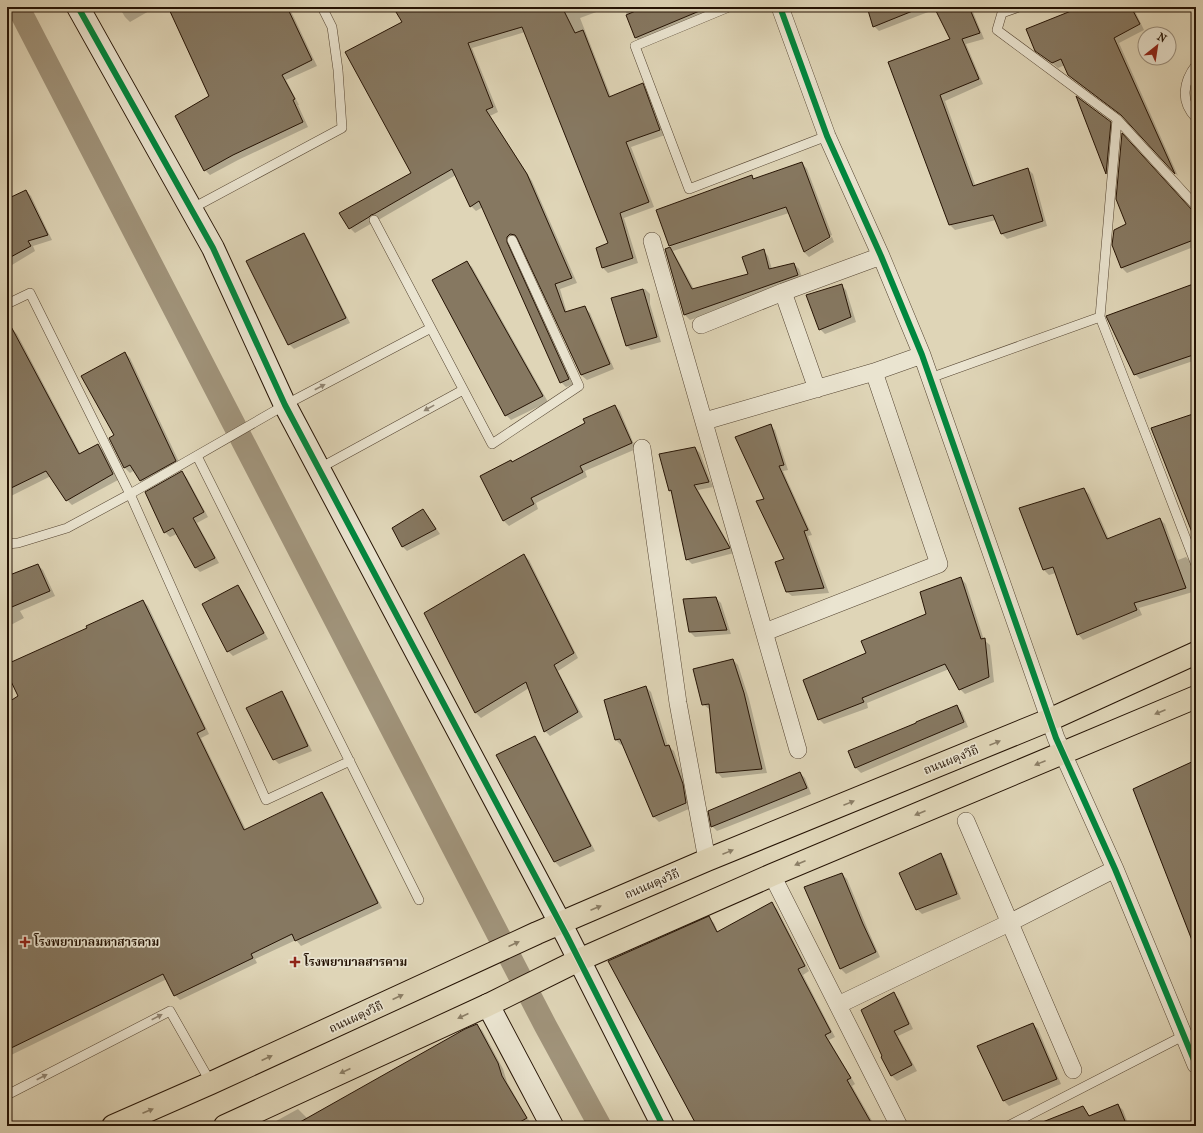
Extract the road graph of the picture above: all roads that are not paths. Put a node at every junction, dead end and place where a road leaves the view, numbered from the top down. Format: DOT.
graph roads {
  1 [pos="78,7"];
  2 [pos="322,7"];
  3 [pos="729,7"];
  4 [pos="780,7"];
  5 [pos="1019,7"];
  6 [pos="1196,65"];
  7 [pos="1117,118"];
  8 [pos="1196,118"];
  9 [pos="827,136"];
  10 [pos="1196,206"];
  11 [pos="191,209"];
  12 [pos="374,220"];
  13 [pos="512,240"];
  14 [pos="652,241"];
  15 [pos="881,256"];
  16 [pos="783,292"];
  17 [pos="7,304"];
  18 [pos="1100,317"];
  19 [pos="701,325"];
  20 [pos="431,328"];
  21 [pos="922,355"];
  22 [pos="874,372"];
  23 [pos="930,378"];
  24 [pos="817,389"];
  25 [pos="463,390"];
  26 [pos="277,410"];
  27 [pos="704,422"];
  28 [pos="642,448"];
  29 [pos="197,456"];
  30 [pos="320,468"];
  31 [pos="130,494"];
  32 [pos="7,544"];
  33 [pos="1196,565"];
  34 [pos="765,632"];
  35 [pos="1196,653"];
  36 [pos="1196,697"];
  37 [pos="1049,720"];
  38 [pos="798,750"];
  39 [pos="1063,753"];
  40 [pos="350,761"];
  41 [pos="966,821"];
  42 [pos="707,860"];
  43 [pos="1115,869"];
  44 [pos="772,875"];
  45 [pos="419,900"];
  46 [pos="1009,923"];
  47 [pos="560,924"];
  48 [pos="579,960"];
  49 [pos="838,1004"];
  50 [pos="488,1005"];
  51 [pos="1183,1036"];
  52 [pos="1196,1065"];
  53 [pos="1073,1070"];
  54 [pos="211,1083"];
  55 [pos="7,1095"];
  56 [pos="7,1123"];
  57 [pos="549,1125"];
  58 [pos="9,1126"];
  59 [pos="112,1126"];
  60 [pos="224,1126"];
  61 [pos="663,1126"];
  62 [pos="899,1126"];
  63 [pos="1008,1126"];
  1 -- 11 [label="street"];
  2 -- 11 [label="lane"];
  3 -- 9 [label="lane"];
  4 -- 9 [label="street"];
  5 -- 7 [label="lane"];
  6 -- 8 [label="lane"];
  7 -- 10 [label="lane"];
  7 -- 18 [label="lane"];
  9 -- 15 [label="street"];
  11 -- 26 [label="street"];
  12 -- 20 [label="lane"];
  13 -- 25 [label="lane"];
  14 -- 27 [label="street"];
  15 -- 16 [label="street"];
  15 -- 21 [label="street"];
  16 -- 19 [label="street"];
  16 -- 24 [label="street"];
  17 -- 31 [label="lane"];
  18 -- 23 [label="lane"];
  18 -- 33 [label="lane"];
  20 -- 25 [label="lane"];
  26 -- 20 [label="lane, one-way"];
  21 -- 22 [label="street"];
  21 -- 23 [label="street"];
  22 -- 24 [label="street"];
  22 -- 34 [label="street"];
  23 -- 37 [label="street"];
  24 -- 27 [label="street"];
  25 -- 30 [label="lane, one-way"];
  26 -- 29 [label="lane"];
  26 -- 30 [label="street"];
  27 -- 34 [label="street"];
  28 -- 42 [label="street"];
  29 -- 31 [label="lane"];
  29 -- 40 [label="lane"];
  30 -- 47 [label="street"];
  31 -- 32 [label="lane"];
  31 -- 40 [label="lane"];
  34 -- 38 [label="street"];
  35 -- 37 [label="main road, ถนนผดุงวิถี"];
  36 -- 39 [label="main road, one-way"];
  37 -- 39 [label="street"];
  42 -- 37 [label="main road, ถนนผดุงวิถี, one-way"];
  39 -- 43 [label="street"];
  39 -- 44 [label="main road, one-way"];
  40 -- 45 [label="lane"];
  41 -- 46 [label="street"];
  47 -- 42 [label="main road, ถนนผดุงวิถี, one-way"];
  43 -- 46 [label="street"];
  43 -- 51 [label="street"];
  44 -- 48 [label="main road"];
  44 -- 49 [label="street"];
  46 -- 49 [label="street"];
  46 -- 53 [label="street"];
  47 -- 48 [label="street"];
  54 -- 47 [label="main road, ถนนผดุงวิถี, one-way"];
  48 -- 50 [label="main road"];
  48 -- 61 [label="street"];
  49 -- 62 [label="street"];
  50 -- 57 [label="street"];
  50 -- 60 [label="main road, one-way"];
  51 -- 52 [label="street"];
  51 -- 63 [label="lane"];
  55 -- 54 [label="lane, one-way"];
  59 -- 54 [label="main road, ถนนผดุงวิถี, one-way"];
  56 -- 58 [label="lane"];
}
